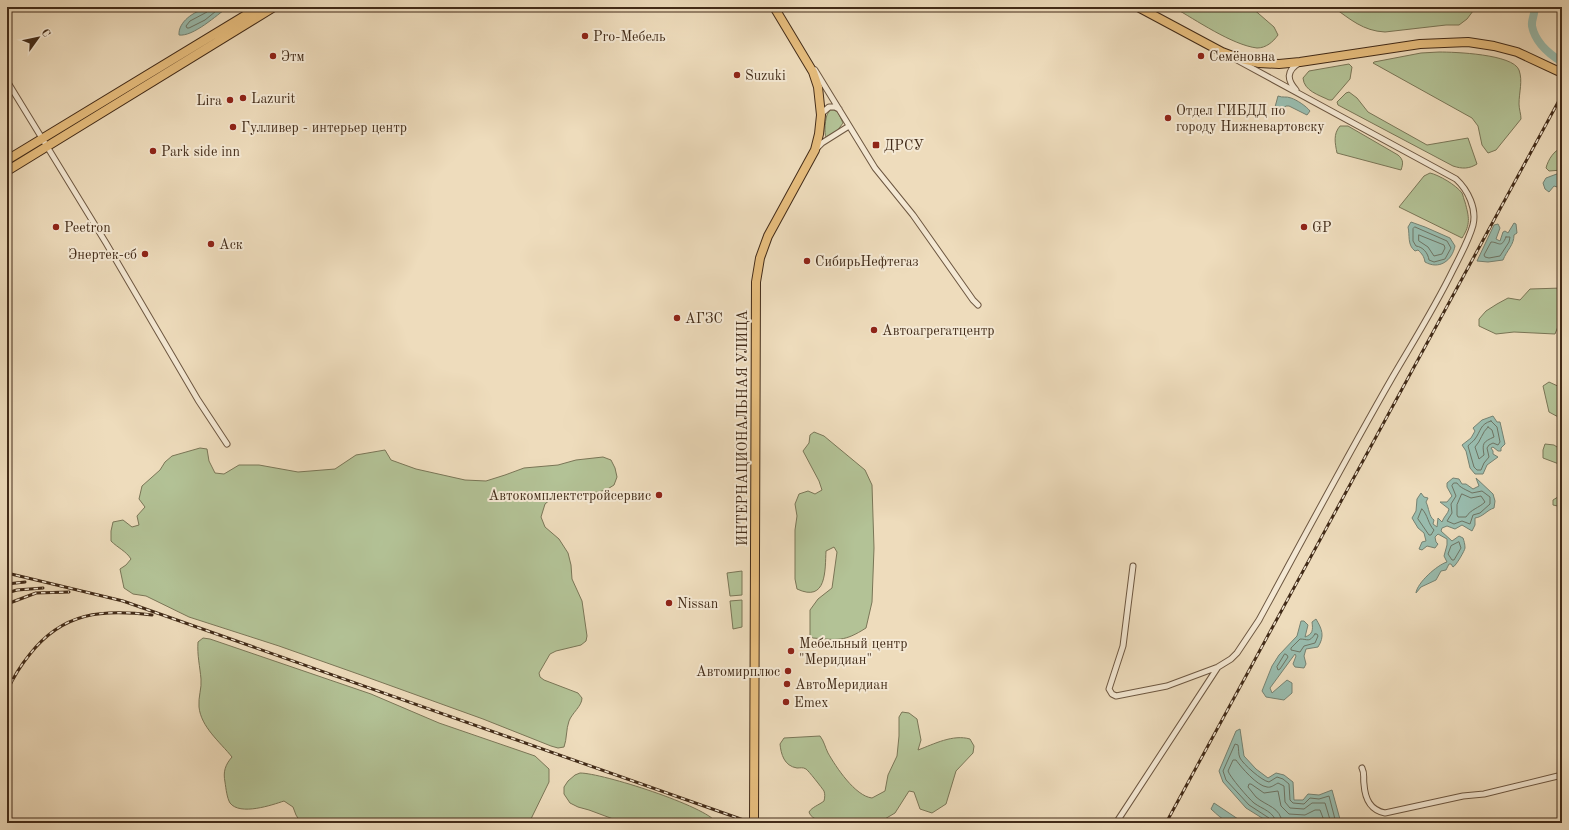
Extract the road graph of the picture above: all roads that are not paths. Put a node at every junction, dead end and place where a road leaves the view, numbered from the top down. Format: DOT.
graph roads {
  1 [pos="259,7"];
  2 [pos="274,7"];
  3 [pos="774,7"];
  4 [pos="1138,7"];
  5 [pos="802,50"];
  6 [pos="1222,52"];
  7 [pos="1300,62"];
  8 [pos="1562,73"];
  9 [pos="7,81"];
  10 [pos="1298,93"];
  11 [pos="840,110"];
  12 [pos="821,114"];
  13 [pos="849,126"];
  14 [pos="819,132"];
  15 [pos="42,139"];
  16 [pos="827,140"];
  17 [pos="46,147"];
  18 [pos="815,150"];
  19 [pos="7,160"];
  20 [pos="7,171"];
  21 [pos="978,305"];
  22 [pos="227,444"];
  23 [pos="1133,566"];
  24 [pos="1218,667"];
  25 [pos="1362,768"];
  26 [pos="1562,775"];
  27 [pos="754,823"];
  28 [pos="1116,823"];
  1 -- 15 [label="main road"];
  2 -- 17 [label="main road"];
  3 -- 5 [label="main road, ИНТЕРНАЦИОНАЛЬНАЯ УЛИЦА"];
  4 -- 6 [label="main road"];
  5 -- 11 [label="street"];
  5 -- 12 [label="main road, ИНТЕРНАЦИОНАЛЬНАЯ УЛИЦА"];
  6 -- 7 [label="main road"];
  6 -- 10 [label="street"];
  7 -- 8 [label="main road"];
  7 -- 10 [label="street"];
  9 -- 15 [label="street"];
  10 -- 24 [label="street"];
  11 -- 12 [label="street"];
  11 -- 13 [label="street"];
  12 -- 14 [label="main road, ИНТЕРНАЦИОНАЛЬНАЯ УЛИЦА"];
  13 -- 16 [label="street"];
  13 -- 21 [label="street"];
  14 -- 16 [label="street"];
  14 -- 18 [label="main road, ИНТЕРНАЦИОНАЛЬНАЯ УЛИЦА"];
  15 -- 17 [label="street"];
  15 -- 19 [label="main road"];
  16 -- 18 [label="street"];
  17 -- 20 [label="main road"];
  17 -- 22 [label="street"];
  18 -- 27 [label="main road, ИНТЕРНАЦИОНАЛЬНАЯ УЛИЦА"];
  23 -- 24 [label="street"];
  24 -- 28 [label="street"];
  25 -- 26 [label="street"];
}
